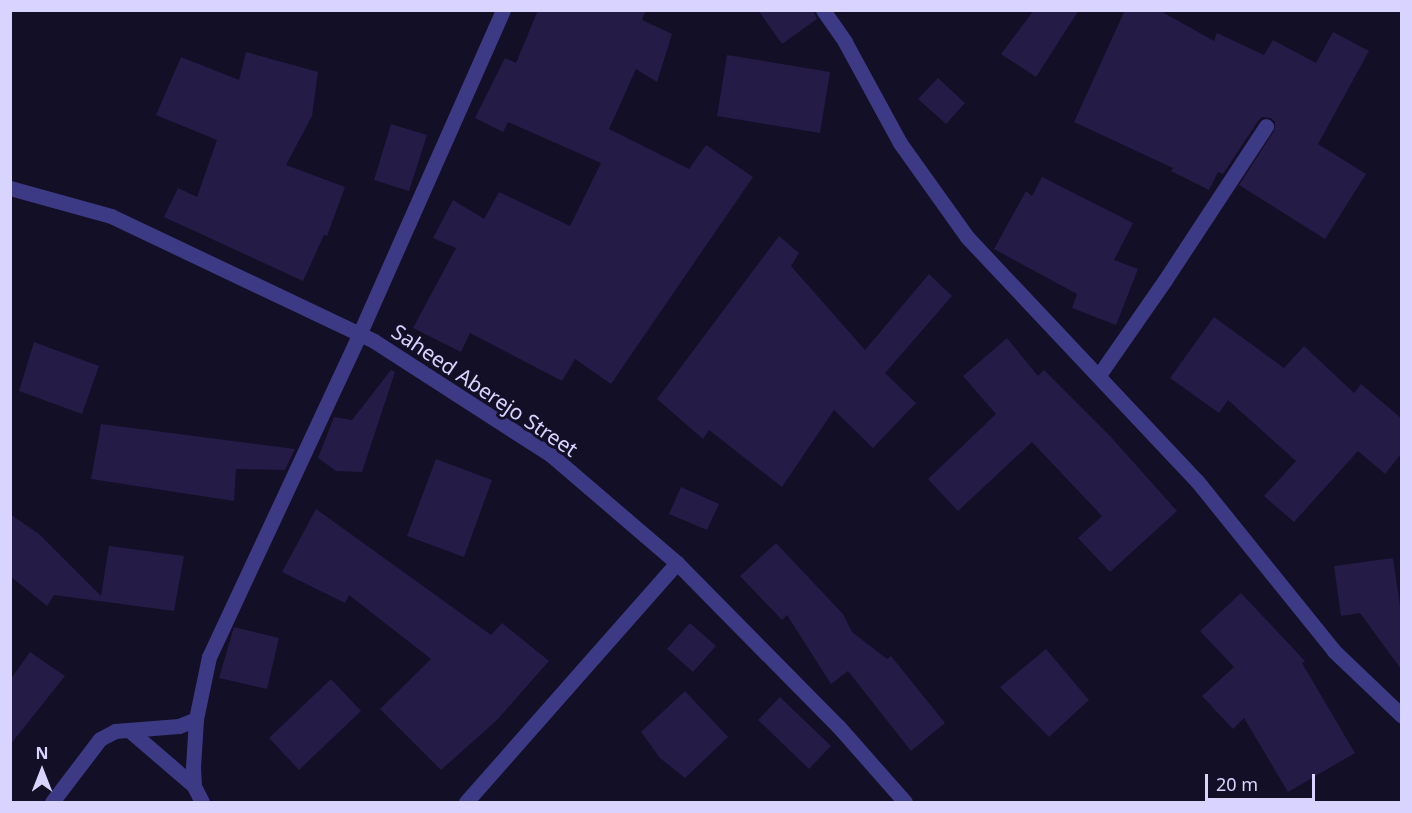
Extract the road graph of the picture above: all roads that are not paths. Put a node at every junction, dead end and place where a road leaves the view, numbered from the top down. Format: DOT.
graph roads {
  1 [pos="503,10"];
  2 [pos="823,10"];
  3 [pos="1266,126"];
  4 [pos="10,188"];
  5 [pos="359,335"];
  6 [pos="1099,375"];
  7 [pos="677,563"];
  8 [pos="1401,716"];
  9 [pos="196,718"];
  10 [pos="129,730"];
  11 [pos="194,786"];
  12 [pos="52,802"];
  13 [pos="202,802"];
  14 [pos="466,802"];
  15 [pos="905,802"];
  1 -- 5 [label="street"];
  2 -- 6 [label="street"];
  3 -- 6 [label="street"];
  4 -- 5 [label="street, Saheed Aberejo Street"];
  5 -- 7 [label="street, Saheed Aberejo Street"];
  5 -- 9 [label="street"];
  6 -- 8 [label="street"];
  7 -- 14 [label="street"];
  7 -- 15 [label="street, Saheed Aberejo Street"];
  9 -- 10 [label="street"];
  9 -- 11 [label="street"];
  10 -- 11 [label="street"];
  10 -- 12 [label="street"];
  11 -- 13 [label="street"];
}
